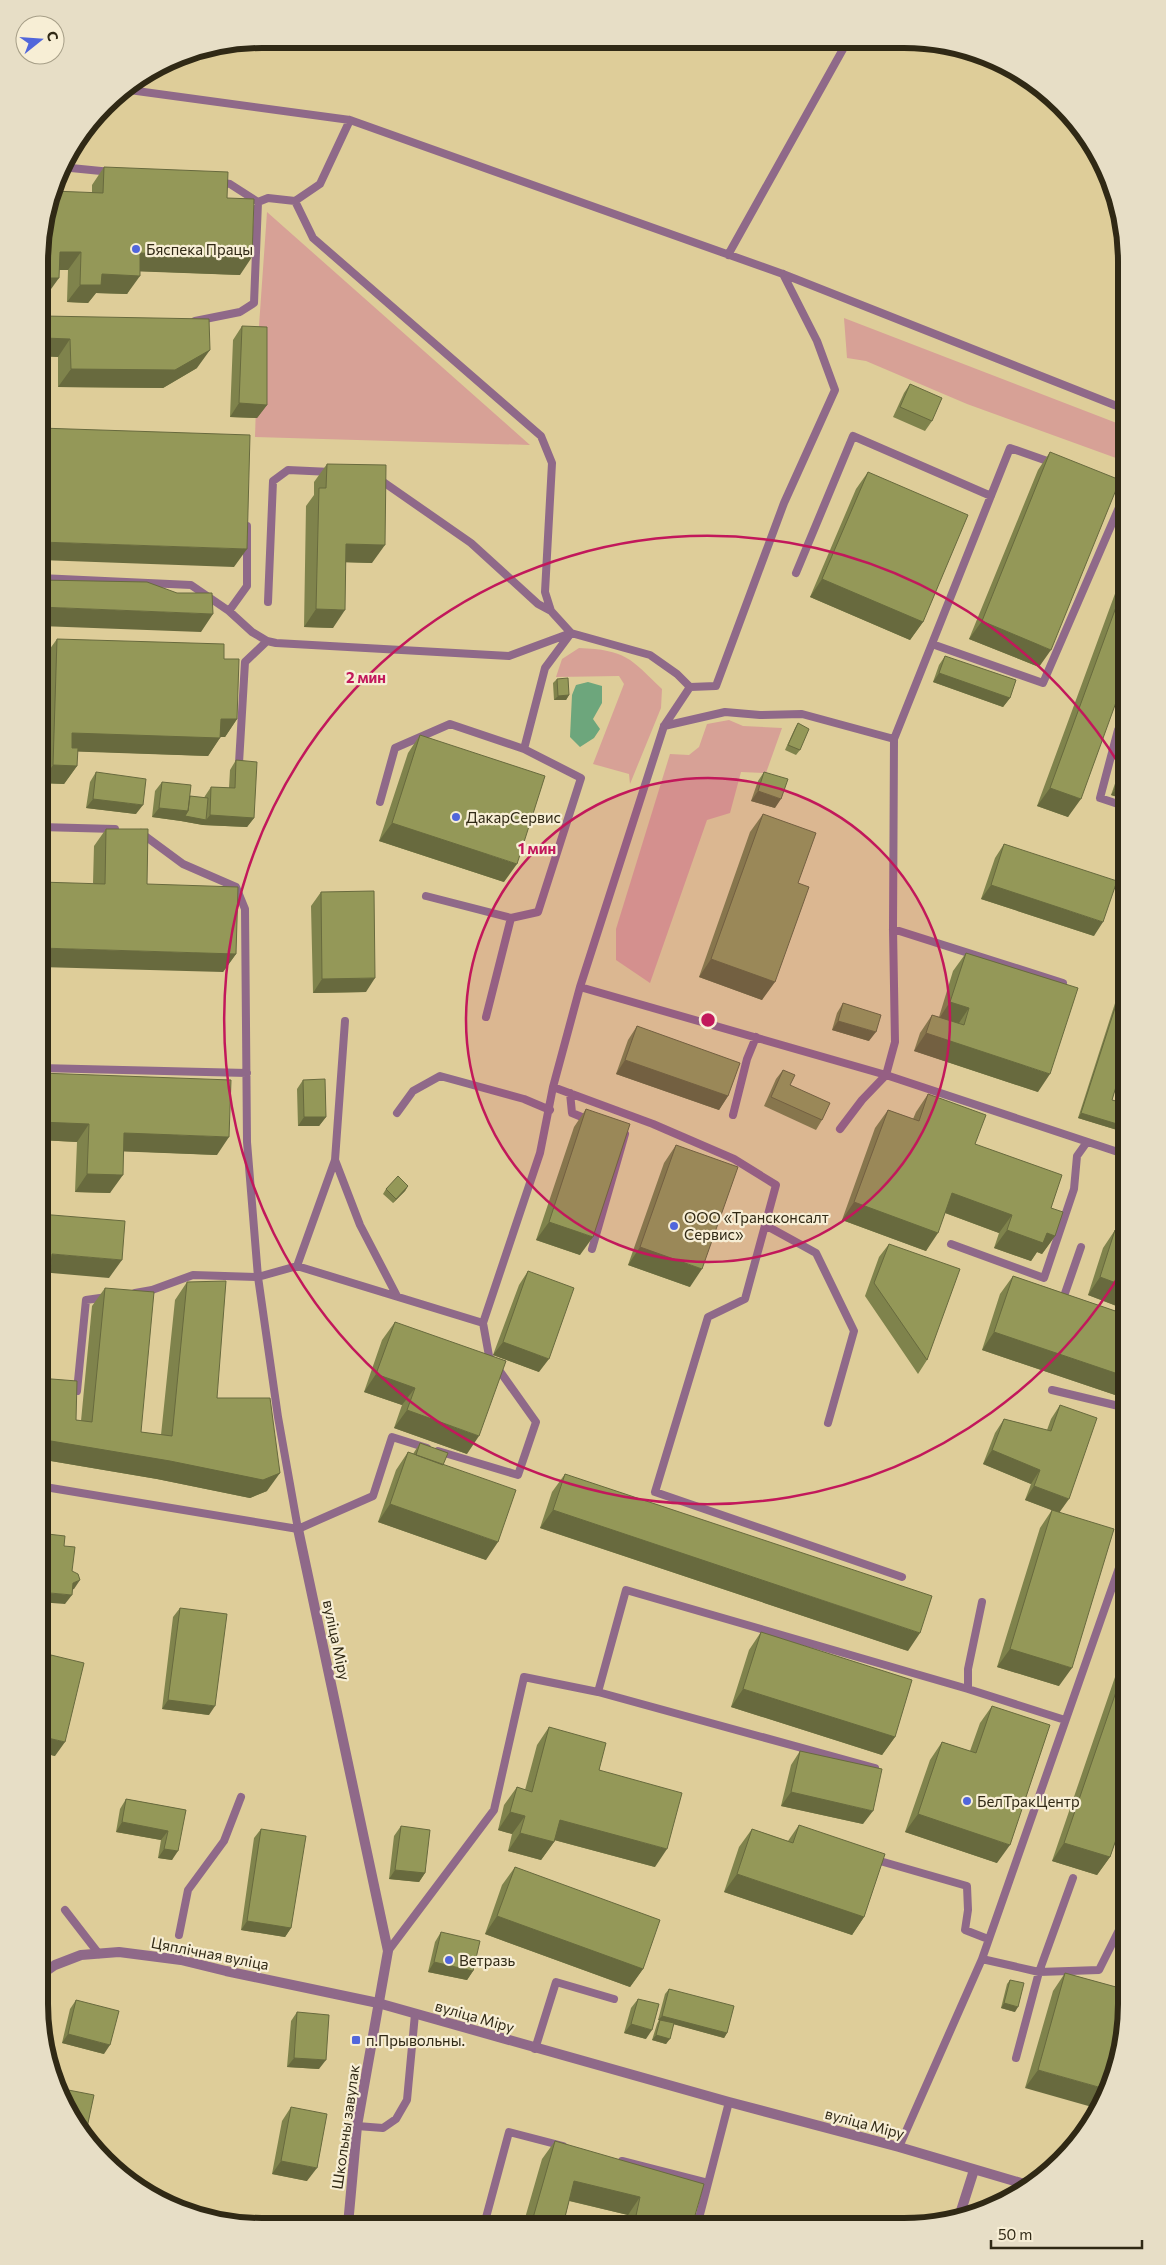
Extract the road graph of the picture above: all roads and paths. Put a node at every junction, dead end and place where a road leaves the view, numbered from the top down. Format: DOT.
graph roads {
  1 [pos="844,48"];
  2 [pos="133,91"];
  3 [pos="350,120"];
  4 [pos="70,168"];
  5 [pos="117,172"];
  6 [pos="211,182"];
  7 [pos="295,201"];
  8 [pos="258,202"];
  9 [pos="728,255"];
  10 [pos="783,274"];
  11 [pos="191,322"];
  12 [pos="1118,406"];
  13 [pos="1064,467"];
  14 [pos="344,473"];
  15 [pos="372,474"];
  16 [pos="1100,480"];
  17 [pos="1118,486"];
  18 [pos="991,496"];
  19 [pos="1118,510"];
  20 [pos="248,518"];
  21 [pos="796,573"];
  22 [pos="48,578"];
  23 [pos="268,602"];
  24 [pos="229,611"];
  25 [pos="551,611"];
  26 [pos="571,633"];
  27 [pos="267,641"];
  28 [pos="932,644"];
  29 [pos="690,687"];
  30 [pos="664,726"];
  31 [pos="1118,730"];
  32 [pos="894,739"];
  33 [pos="524,749"];
  34 [pos="240,763"];
  35 [pos="380,802"];
  36 [pos="1118,804"];
  37 [pos="48,827"];
  38 [pos="126,830"];
  39 [pos="136,830"];
  40 [pos="426,896"];
  41 [pos="511,918"];
  42 [pos="893,929"];
  43 [pos="1063,983"];
  44 [pos="580,987"];
  45 [pos="486,1017"];
  46 [pos="345,1021"];
  47 [pos="756,1037"];
  48 [pos="48,1068"];
  49 [pos="247,1073"];
  50 [pos="886,1075"];
  51 [pos="553,1087"];
  52 [pos="570,1093"];
  53 [pos="550,1110"];
  54 [pos="397,1113"];
  55 [pos="733,1115"];
  56 [pos="600,1124"];
  57 [pos="840,1129"];
  58 [pos="618,1131"];
  59 [pos="1087,1142"];
  60 [pos="1118,1152"];
  61 [pos="335,1160"];
  62 [pos="765,1225"];
  63 [pos="951,1244"];
  64 [pos="1081,1248"];
  65 [pos="592,1249"];
  66 [pos="297,1266"];
  67 [pos="258,1277"];
  68 [pos="124,1294"];
  69 [pos="114,1296"];
  70 [pos="397,1296"];
  71 [pos="1072,1302"];
  72 [pos="483,1323"];
  73 [pos="1052,1390"];
  74 [pos="77,1391"];
  75 [pos="1118,1406"];
  76 [pos="828,1423"];
  77 [pos="48,1487"];
  78 [pos="298,1529"];
  79 [pos="1118,1570"];
  80 [pos="902,1577"];
  81 [pos="982,1602"];
  82 [pos="968,1689"];
  83 [pos="598,1692"];
  84 [pos="1065,1720"];
  85 [pos="876,1768"];
  86 [pos="241,1797"];
  87 [pos="862,1856"];
  88 [pos="1073,1878"];
  89 [pos="65,1910"];
  90 [pos="1118,1932"];
  91 [pos="180,1935"];
  92 [pos="988,1939"];
  93 [pos="388,1951"];
  94 [pos="99,1954"];
  95 [pos="982,1959"];
  96 [pos="48,1970"];
  97 [pos="1039,1972"];
  98 [pos="614,1999"];
  99 [pos="378,2003"];
  100 [pos="415,2014"];
  101 [pos="535,2049"];
  102 [pos="1016,2058"];
  103 [pos="729,2102"];
  104 [pos="357,2126"];
  105 [pos="899,2147"];
  106 [pos="575,2149"];
  107 [pos="613,2159"];
  108 [pos="974,2170"];
  109 [pos="708,2183"];
  110 [pos="1020,2183"];
  111 [pos="961,2210"];
  112 [pos="349,2218"];
  113 [pos="486,2218"];
  114 [pos="699,2218"];
  1 -- 9 [label="lane"];
  2 -- 3 [label="lane"];
  3 -- 7 [label="lane"];
  3 -- 9 [label="lane"];
  4 -- 5 [label="lane"];
  6 -- 8 [label="lane"];
  7 -- 8 [label="lane"];
  7 -- 25 [label="lane"];
  8 -- 11 [label="lane"];
  9 -- 10 [label="lane"];
  10 -- 12 [label="lane"];
  10 -- 29 [label="lane"];
  13 -- 18 [label="lane"];
  14 -- 23 [label="lane"];
  15 -- 25 [label="lane"];
  16 -- 17 [label="lane"];
  18 -- 21 [label="lane"];
  18 -- 28 [label="lane"];
  19 -- 28 [label="lane"];
  20 -- 24 [label="lane"];
  22 -- 24 [label="lane"];
  24 -- 27 [label="lane"];
  25 -- 26 [label="lane"];
  26 -- 27 [label="lane"];
  26 -- 29 [label="lane"];
  26 -- 33 [label="lane"];
  27 -- 34 [label="lane"];
  28 -- 32 [label="lane"];
  29 -- 30 [label="lane"];
  30 -- 32 [label="lane"];
  30 -- 44 [label="lane"];
  31 -- 36 [label="lane"];
  32 -- 42 [label="lane"];
  33 -- 35 [label="lane"];
  33 -- 41 [label="lane"];
  37 -- 38 [label="lane"];
  39 -- 49 [label="lane"];
  40 -- 41 [label="lane"];
  41 -- 45 [label="lane"];
  42 -- 43 [label="lane"];
  42 -- 50 [label="lane"];
  44 -- 47 [label="lane"];
  44 -- 51 [label="lane"];
  46 -- 61 [label="lane"];
  47 -- 50 [label="lane"];
  47 -- 55 [label="lane"];
  48 -- 49 [label="lane"];
  49 -- 67 [label="lane"];
  50 -- 57 [label="lane"];
  50 -- 59 [label="lane"];
  51 -- 52 [label="lane"];
  51 -- 53 [label="lane"];
  52 -- 56 [label="lane"];
  52 -- 62 [label="lane"];
  53 -- 54 [label="lane"];
  53 -- 72 [label="lane"];
  58 -- 65 [label="lane"];
  59 -- 60 [label="lane"];
  59 -- 63 [label="lane"];
  61 -- 66 [label="lane"];
  61 -- 70 [label="lane"];
  62 -- 76 [label="lane"];
  62 -- 80 [label="lane"];
  64 -- 71 [label="lane"];
  66 -- 67 [label="lane"];
  66 -- 70 [label="lane"];
  67 -- 68 [label="lane"];
  67 -- 78 [label="lane"];
  69 -- 74 [label="lane"];
  70 -- 72 [label="lane"];
  72 -- 78 [label="lane"];
  73 -- 75 [label="lane"];
  77 -- 78 [label="lane"];
  78 -- 93 [label="street, вуліца Міру"];
  79 -- 84 [label="lane"];
  81 -- 82 [label="lane"];
  82 -- 83 [label="lane"];
  82 -- 84 [label="lane"];
  83 -- 85 [label="lane"];
  83 -- 93 [label="lane"];
  84 -- 92 [label="lane"];
  86 -- 91 [label="lane"];
  87 -- 92 [label="lane"];
  88 -- 97 [label="lane"];
  89 -- 94 [label="lane"];
  90 -- 97 [label="lane"];
  92 -- 95 [label="lane"];
  93 -- 99 [label="street, вуліца Міру"];
  94 -- 96 [label="street, Цяплічная вуліца"];
  94 -- 99 [label="street, Цяплічная вуліца"];
  95 -- 97 [label="lane"];
  95 -- 105 [label="lane"];
  97 -- 102 [label="lane"];
  98 -- 101 [label="lane"];
  99 -- 100 [label="street, вуліца Міру"];
  99 -- 104 [label="street, Школьны завулак"];
  100 -- 101 [label="street, вуліца Міру"];
  100 -- 104 [label="lane"];
  101 -- 103 [label="street, вуліца Міру"];
  103 -- 105 [label="street, вуліца Міру"];
  103 -- 109 [label="lane"];
  104 -- 112 [label="street, Школьны завулак"];
  105 -- 108 [label="street, вуліца Міру"];
  106 -- 113 [label="lane"];
  107 -- 109 [label="lane"];
  108 -- 110 [label="street, вуліца Міру"];
  108 -- 111 [label="street"];
  109 -- 114 [label="lane"];
}
